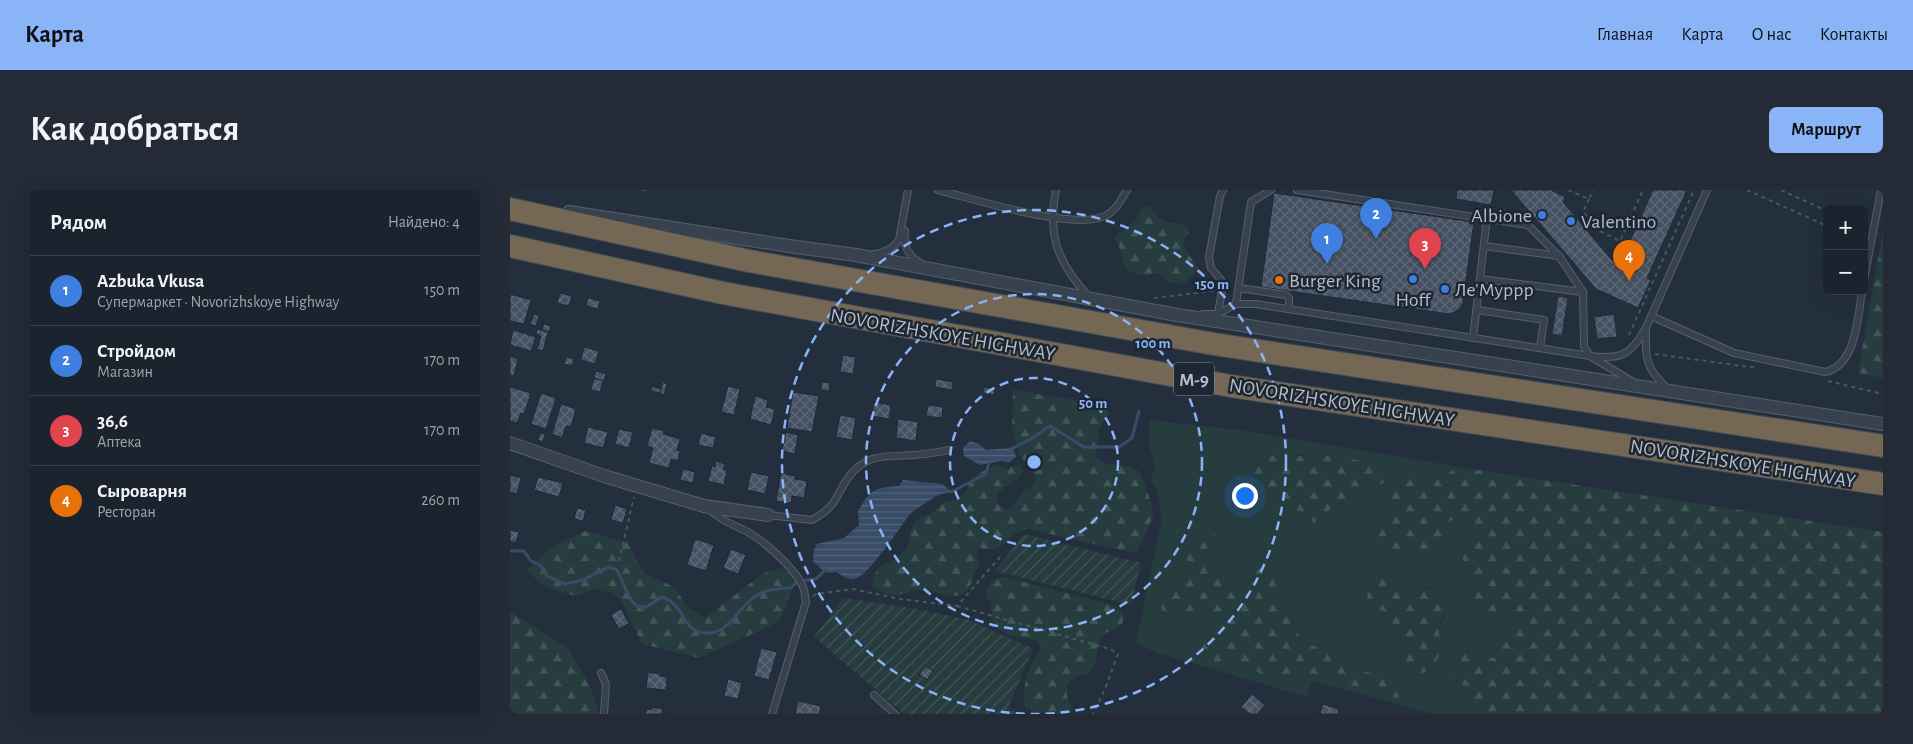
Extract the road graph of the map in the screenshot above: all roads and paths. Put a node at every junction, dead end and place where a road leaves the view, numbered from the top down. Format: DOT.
graph roads {
  1 [pos="642,190"];
  2 [pos="649,190"];
  3 [pos="908,190"];
  4 [pos="914,190"];
  5 [pos="938,190"];
  6 [pos="1056,190"];
  7 [pos="1127,190"];
  8 [pos="1223,190"];
  9 [pos="1271,190"];
  10 [pos="1297,190"];
  11 [pos="1568,190"];
  12 [pos="1593,190"];
  13 [pos="1643,190"];
  14 [pos="1694,190"];
  15 [pos="1707,190"];
  16 [pos="1747,190"];
  17 [pos="1780,190"];
  18 [pos="1881,190"];
  19 [pos="1589,200"];
  20 [pos="510,204"];
  21 [pos="510,209"];
  22 [pos="1823,209"];
  23 [pos="1052,218"];
  24 [pos="1486,218"];
  25 [pos="1823,224"];
  26 [pos="510,246"];
  27 [pos="1484,246"];
  28 [pos="856,255"];
  29 [pos="1559,256"];
  30 [pos="1868,259"];
  31 [pos="931,270"];
  32 [pos="1480,279"];
  33 [pos="1239,288"];
  34 [pos="1222,290"];
  35 [pos="1583,292"];
  36 [pos="1861,295"];
  37 [pos="1146,297"];
  38 [pos="1092,300"];
  39 [pos="1236,304"];
  40 [pos="1289,309"];
  41 [pos="1477,310"];
  42 [pos="1218,314"];
  43 [pos="1177,315"];
  44 [pos="1651,316"];
  45 [pos="1646,328"];
  46 [pos="1629,335"];
  47 [pos="1473,338"];
  48 [pos="1540,348"];
  49 [pos="1645,352"];
  50 [pos="1590,356"];
  51 [pos="1763,369"];
  52 [pos="1825,380"];
  53 [pos="1646,389"];
  54 [pos="1672,392"];
  55 [pos="1883,394"];
  56 [pos="1883,424"];
  57 [pos="510,443"];
  58 [pos="1883,446"];
  59 [pos="948,450"];
  60 [pos="1883,484"];
  61 [pos="637,487"];
  62 [pos="704,506"];
  63 [pos="768,515"];
  64 [pos="1000,557"];
  65 [pos="619,561"];
  66 [pos="806,602"];
  67 [pos="957,606"];
  68 [pos="601,673"];
  69 [pos="874,695"];
  70 [pos="604,714"];
  71 [pos="772,714"];
  72 [pos="895,714"];
  73 [pos="1093,714"];
  1 -- 2 [label="path"];
  3 -- 28 [label="lane"];
  4 -- 31 [label="lane"];
  5 -- 23 [label="lane"];
  6 -- 23 [label="lane"];
  7 -- 23 [label="lane"];
  8 -- 34 [label="lane"];
  9 -- 33 [label="lane"];
  10 -- 24 [label="lane"];
  11 -- 19 [label="path"];
  12 -- 19 [label="path"];
  13 -- 19 [label="path"];
  14 -- 46 [label="path"];
  15 -- 44 [label="lane"];
  16 -- 25 [label="path"];
  17 -- 22 [label="path"];
  18 -- 30 [label="lane"];
  20 -- 28 [label="street"];
  21 -- 58 [label="highway, NOVORIZHSKOYE HIGHWAY / М-9"];
  23 -- 38 [label="lane"];
  24 -- 27 [label="lane"];
  24 -- 29 [label="lane"];
  26 -- 60 [label="highway, NOVORIZHSKOYE HIGHWAY / М-9"];
  27 -- 29 [label="lane"];
  27 -- 32 [label="lane"];
  28 -- 31 [label="street"];
  29 -- 35 [label="lane"];
  31 -- 38 [label="street"];
  32 -- 35 [label="lane"];
  32 -- 41 [label="lane"];
  33 -- 39 [label="lane"];
  33 -- 40 [label="lane"];
  34 -- 37 [label="path"];
  34 -- 42 [label="lane"];
  35 -- 50 [label="lane"];
  36 -- 44 [label="lane"];
  38 -- 43 [label="street"];
  39 -- 40 [label="lane"];
  39 -- 42 [label="lane"];
  40 -- 47 [label="lane"];
  41 -- 47 [label="lane"];
  41 -- 48 [label="lane"];
  42 -- 43 [label="lane"];
  43 -- 53 [label="street"];
  44 -- 45 [label="lane"];
  45 -- 49 [label="lane"];
  45 -- 50 [label="lane"];
  47 -- 48 [label="lane"];
  48 -- 50 [label="lane"];
  49 -- 51 [label="path"];
  49 -- 54 [label="lane"];
  50 -- 53 [label="lane"];
  52 -- 55 [label="path"];
  53 -- 54 [label="street"];
  54 -- 56 [label="street"];
  57 -- 61 [label="street"];
  59 -- 63 [label="lane"];
  61 -- 62 [label="street"];
  61 -- 65 [label="path"];
  62 -- 63 [label="street"];
  62 -- 66 [label="lane"];
  64 -- 67 [label="path"];
  66 -- 67 [label="path"];
  66 -- 71 [label="lane"];
  67 -- 73 [label="path"];
  68 -- 70 [label="lane"];
  69 -- 72 [label="lane"];
}
